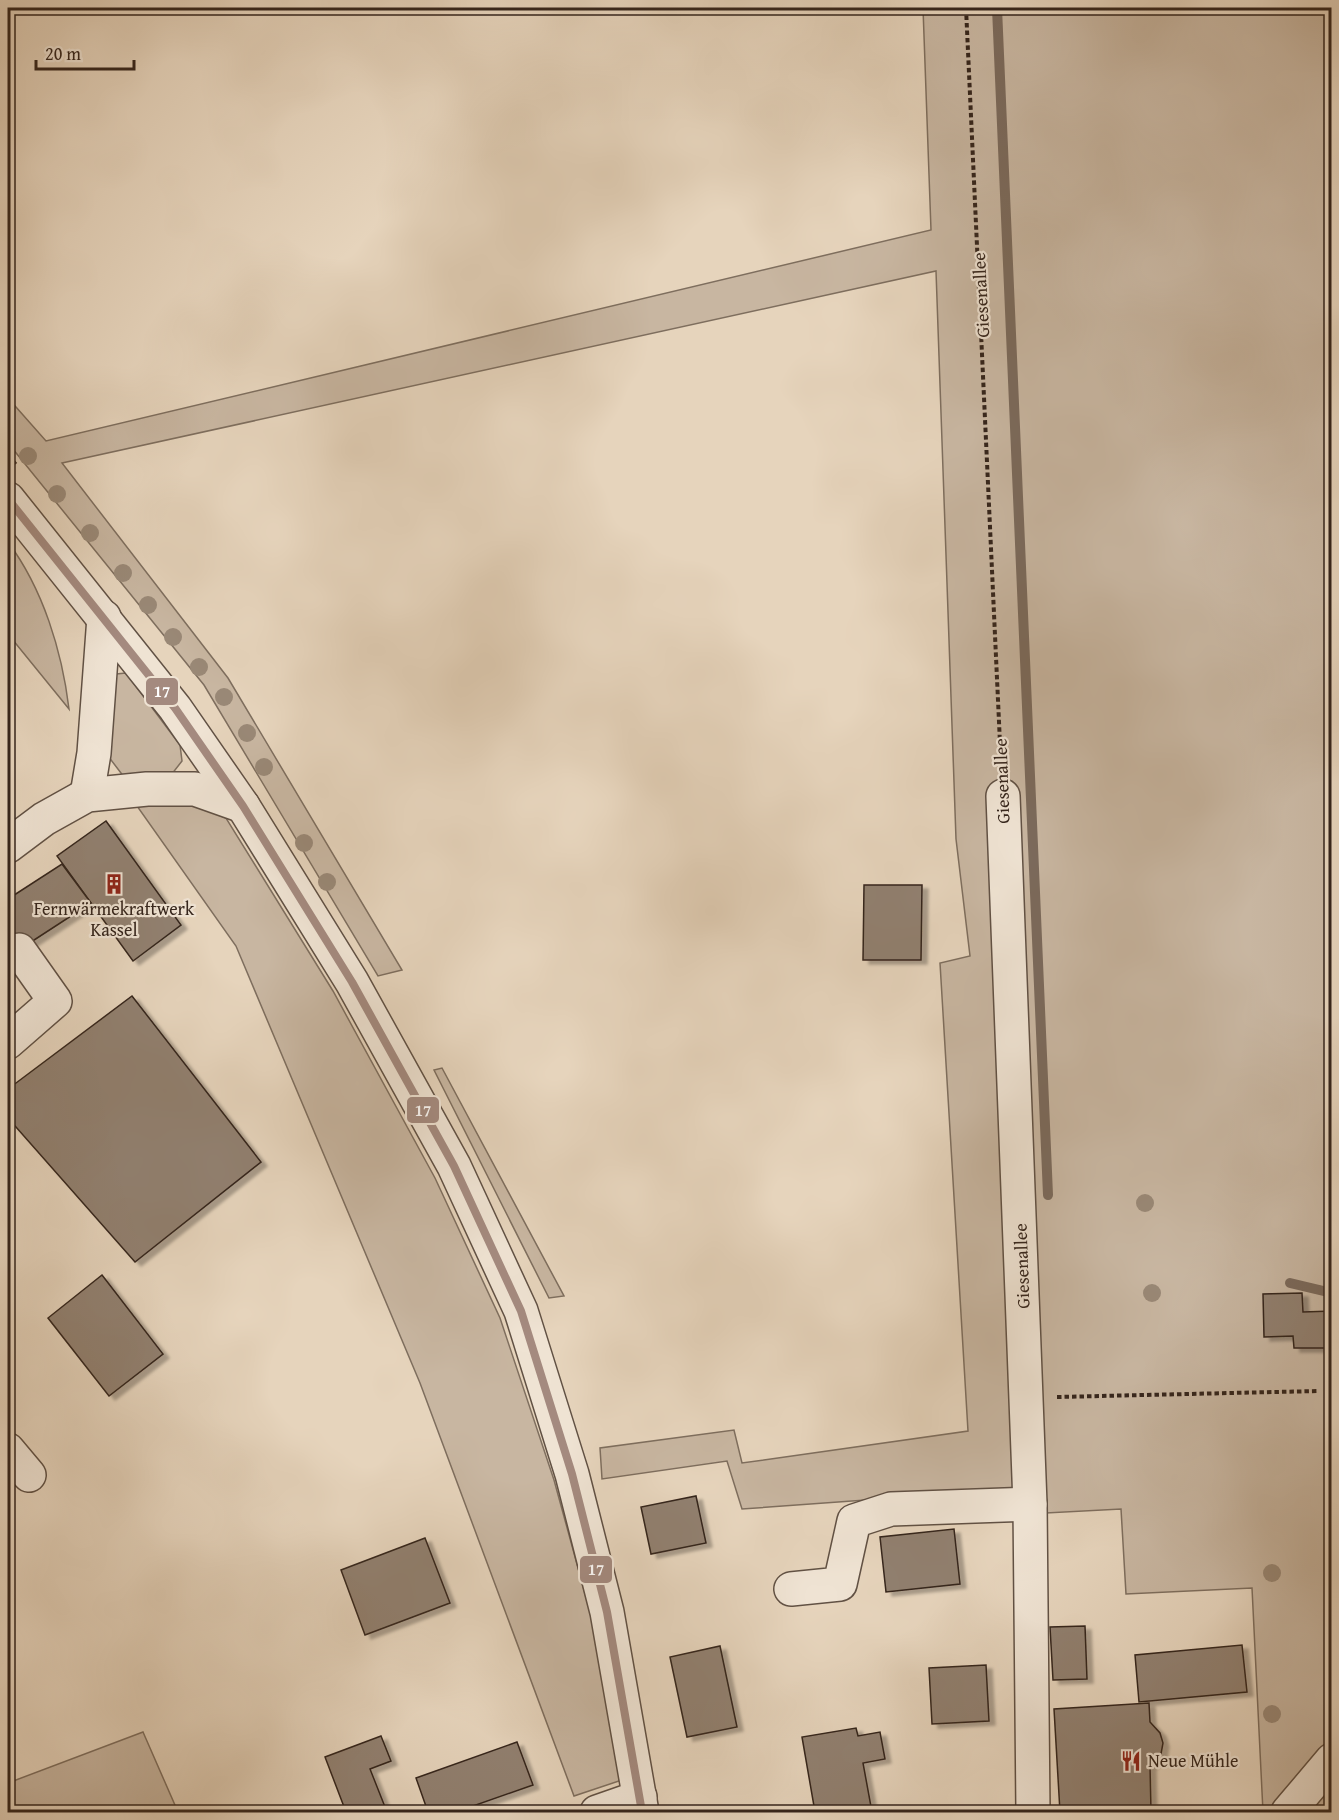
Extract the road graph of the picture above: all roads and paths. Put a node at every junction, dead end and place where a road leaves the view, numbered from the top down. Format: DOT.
graph roads {
  1 [pos="966,8"];
  2 [pos="1329,8"];
  3 [pos="1332,27"];
  4 [pos="8,499"];
  5 [pos="104,617"];
  6 [pos="87,795"];
  7 [pos="1003,796"];
  8 [pos="243,806"];
  9 [pos="8,846"];
  10 [pos="19,950"];
  11 [pos="8,1042"];
  12 [pos="1318,1391"];
  13 [pos="1026,1394"];
  14 [pos="8,1450"];
  15 [pos="29,1475"];
  16 [pos="1030,1504"];
  17 [pos="791,1588"];
  18 [pos="1332,1760"];
  19 [pos="641,1805"];
  20 [pos="597,1812"];
  21 [pos="1034,1812"];
  22 [pos="1287,1812"];
  1 -- 7 [label="path, Giesenallee"];
  2 -- 3 [label="path"];
  4 -- 5 [label="street"];
  5 -- 6 [label="street"];
  5 -- 8 [label="street"];
  6 -- 8 [label="street"];
  6 -- 9 [label="street"];
  7 -- 13 [label="street, Giesenallee"];
  8 -- 19 [label="street"];
  10 -- 11 [label="street"];
  12 -- 13 [label="path"];
  13 -- 16 [label="street, Giesenallee"];
  14 -- 15 [label="street"];
  16 -- 17 [label="street"];
  16 -- 21 [label="street, Giesenallee"];
  18 -- 22 [label="street"];
  19 -- 20 [label="street"];
}
